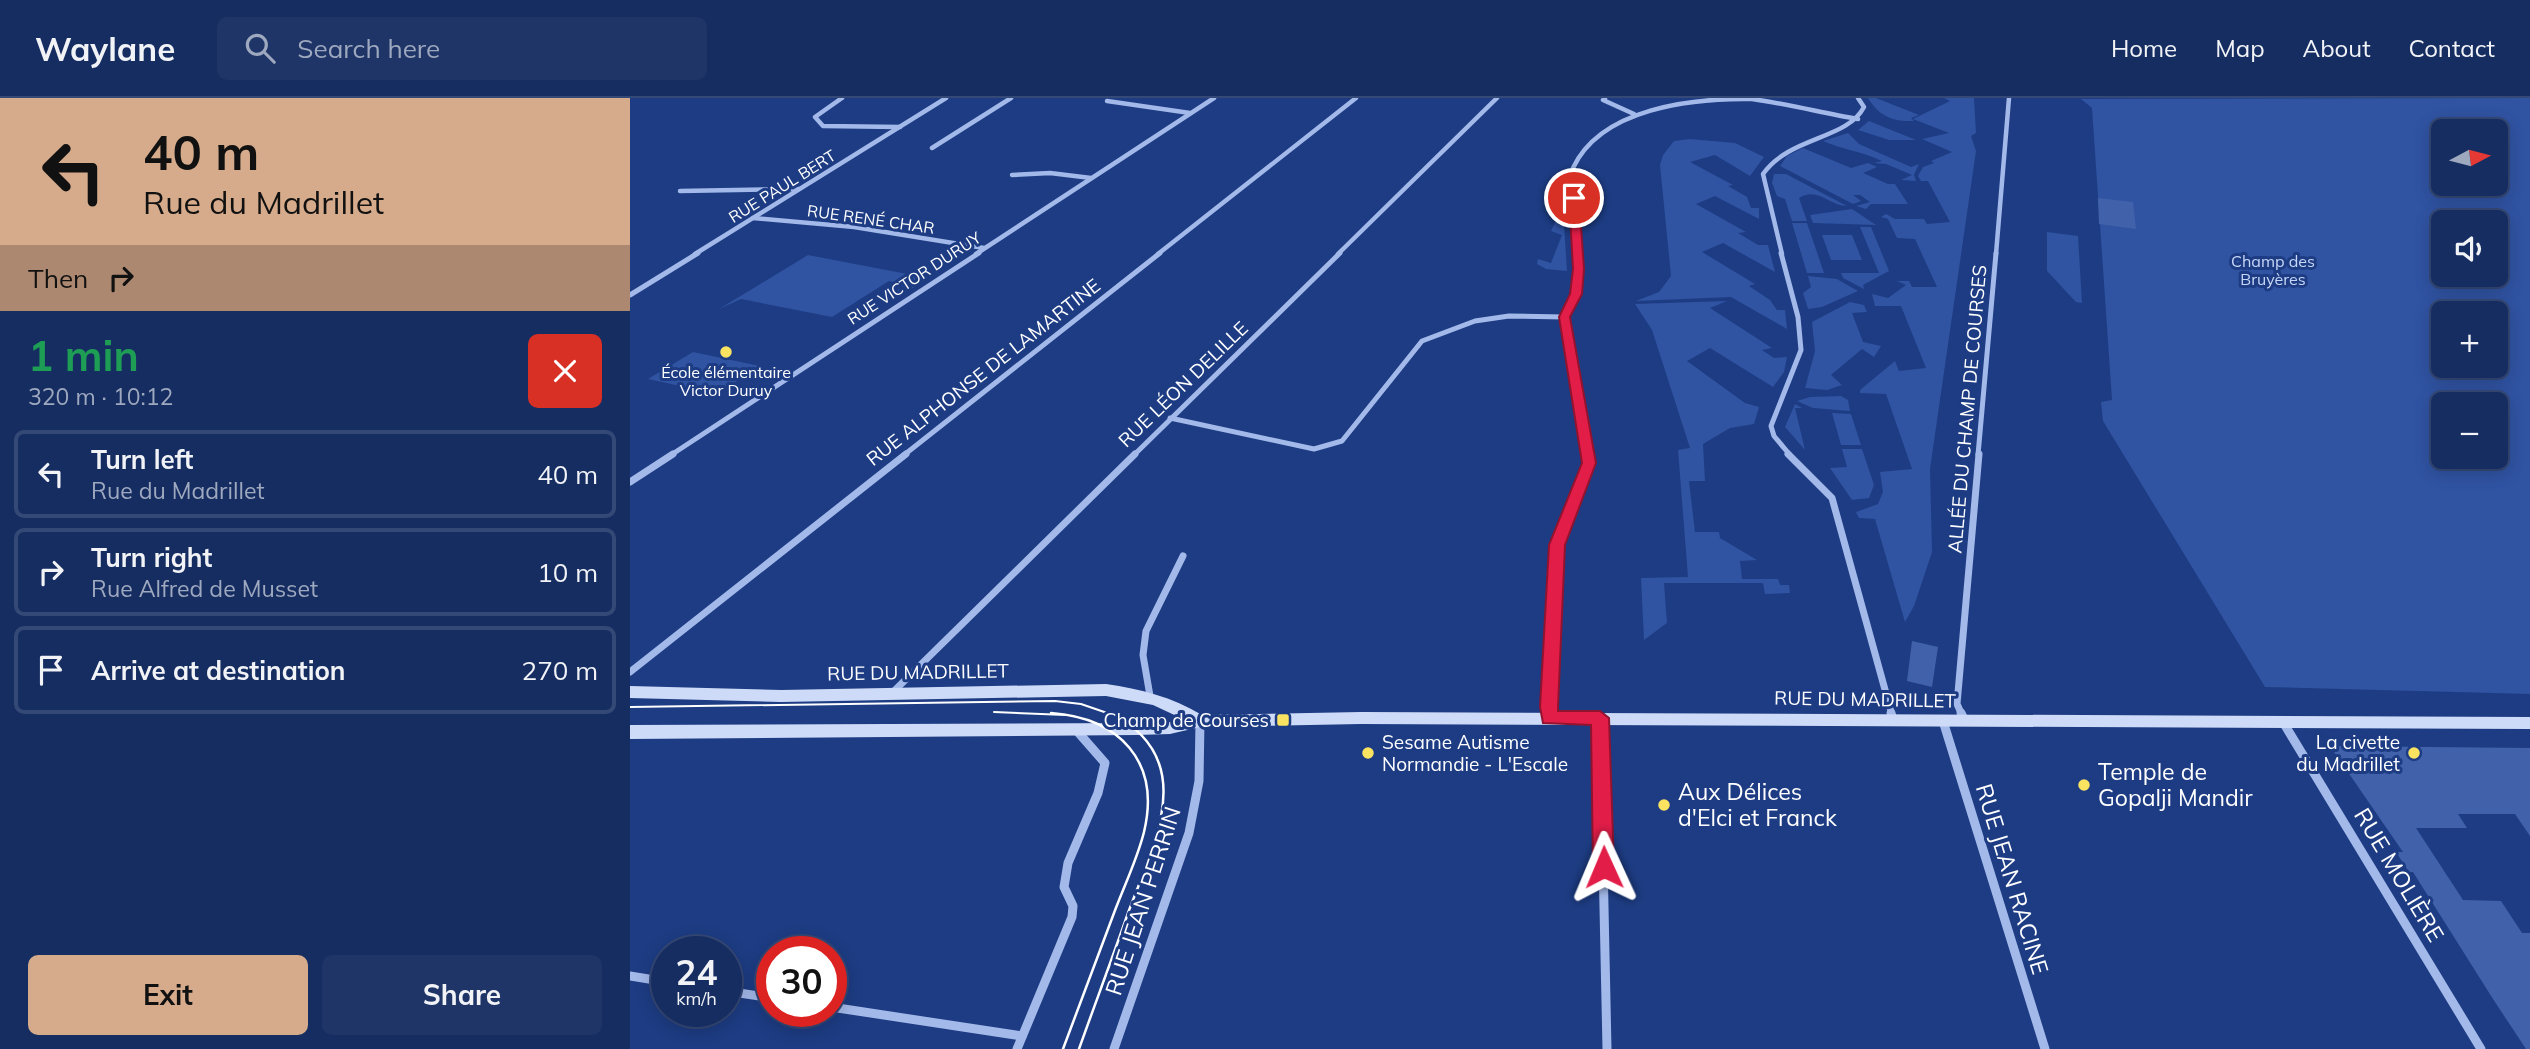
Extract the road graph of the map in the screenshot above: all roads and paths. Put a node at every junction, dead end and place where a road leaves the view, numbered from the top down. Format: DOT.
graph roads {
  1 [pos="842,98"];
  2 [pos="946,98"];
  3 [pos="1011,98"];
  4 [pos="1214,98"];
  5 [pos="1356,98"];
  6 [pos="1497,98"];
  7 [pos="1605,98"];
  8 [pos="1858,98"];
  9 [pos="2010,98"];
  10 [pos="1758,99"];
  11 [pos="1107,102"];
  12 [pos="1191,113"];
  13 [pos="1634,114"];
  14 [pos="1858,119"];
  15 [pos="901,127"];
  16 [pos="932,148"];
  17 [pos="1012,174"];
  18 [pos="1092,178"];
  19 [pos="800,189"];
  20 [pos="680,191"];
  21 [pos="753,218"];
  22 [pos="985,248"];
  23 [pos="630,295"];
  24 [pos="1564,317"];
  25 [pos="1170,418"];
  26 [pos="630,482"];
  27 [pos="1183,556"];
  28 [pos="630,671"];
  29 [pos="630,692"];
  30 [pos="892,694"];
  31 [pos="1150,696"];
  32 [pos="1550,718"];
  33 [pos="1600,718"];
  34 [pos="1893,720"];
  35 [pos="1943,720"];
  36 [pos="1965,721"];
  37 [pos="1200,722"];
  38 [pos="2283,722"];
  39 [pos="2530,723"];
  40 [pos="1077,730"];
  41 [pos="630,732"];
  42 [pos="630,976"];
  43 [pos="651,979"];
  44 [pos="847,1010"];
  45 [pos="1022,1037"];
  46 [pos="1017,1049"];
  47 [pos="1114,1049"];
  48 [pos="1607,1049"];
  49 [pos="2045,1049"];
  50 [pos="2481,1049"];
  1 -- 15 [label="street"];
  2 -- 15 [label="street, RUE PAUL BERT"];
  3 -- 16 [label="street"];
  4 -- 12 [label="street, RUE VICTOR DURUY"];
  5 -- 28 [label="street, RUE ALPHONSE DE LAMARTINE"];
  6 -- 25 [label="street, RUE LÉON DELILLE"];
  7 -- 13 [label="street"];
  8 -- 14 [label="street"];
  9 -- 36 [label="street, ALLÉE DU CHAMP DE COURSES"];
  10 -- 13 [label="street"];
  10 -- 14 [label="street"];
  11 -- 12 [label="street"];
  12 -- 18 [label="street, RUE VICTOR DURUY"];
  13 -- 24 [label="street"];
  14 -- 34 [label="street"];
  15 -- 19 [label="street, RUE PAUL BERT"];
  17 -- 18 [label="street"];
  18 -- 22 [label="street, RUE VICTOR DURUY"];
  19 -- 20 [label="street"];
  19 -- 21 [label="street, RUE PAUL BERT"];
  21 -- 22 [label="street, RUE RENÉ CHAR"];
  21 -- 23 [label="street, RUE PAUL BERT"];
  22 -- 26 [label="street, RUE VICTOR DURUY"];
  24 -- 25 [label="street"];
  24 -- 32 [label="street"];
  25 -- 30 [label="street, RUE LÉON DELILLE"];
  27 -- 31 [label="street"];
  29 -- 30 [label="street, RUE DU MADRILLET"];
  30 -- 31 [label="street, RUE DU MADRILLET"];
  31 -- 37 [label="street, RUE DU MADRILLET"];
  32 -- 33 [label="street, RUE DU MADRILLET"];
  32 -- 37 [label="street, RUE DU MADRILLET"];
  33 -- 34 [label="street, RUE DU MADRILLET"];
  33 -- 48 [label="street"];
  34 -- 35 [label="street, RUE DU MADRILLET"];
  35 -- 36 [label="street, RUE DU MADRILLET"];
  35 -- 49 [label="street, RUE JEAN RACINE"];
  36 -- 38 [label="street, RUE DU MADRILLET"];
  37 -- 40 [label="street, RUE DU MADRILLET"];
  37 -- 47 [label="street, RUE JEAN PERRIN"];
  38 -- 39 [label="street, RUE DU MADRILLET"];
  38 -- 50 [label="street, RUE MOLIÈRE"];
  40 -- 41 [label="street, RUE DU MADRILLET"];
  40 -- 45 [label="street"];
  42 -- 43 [label="street"];
  44 -- 45 [label="street"];
  45 -- 46 [label="street"];
}
